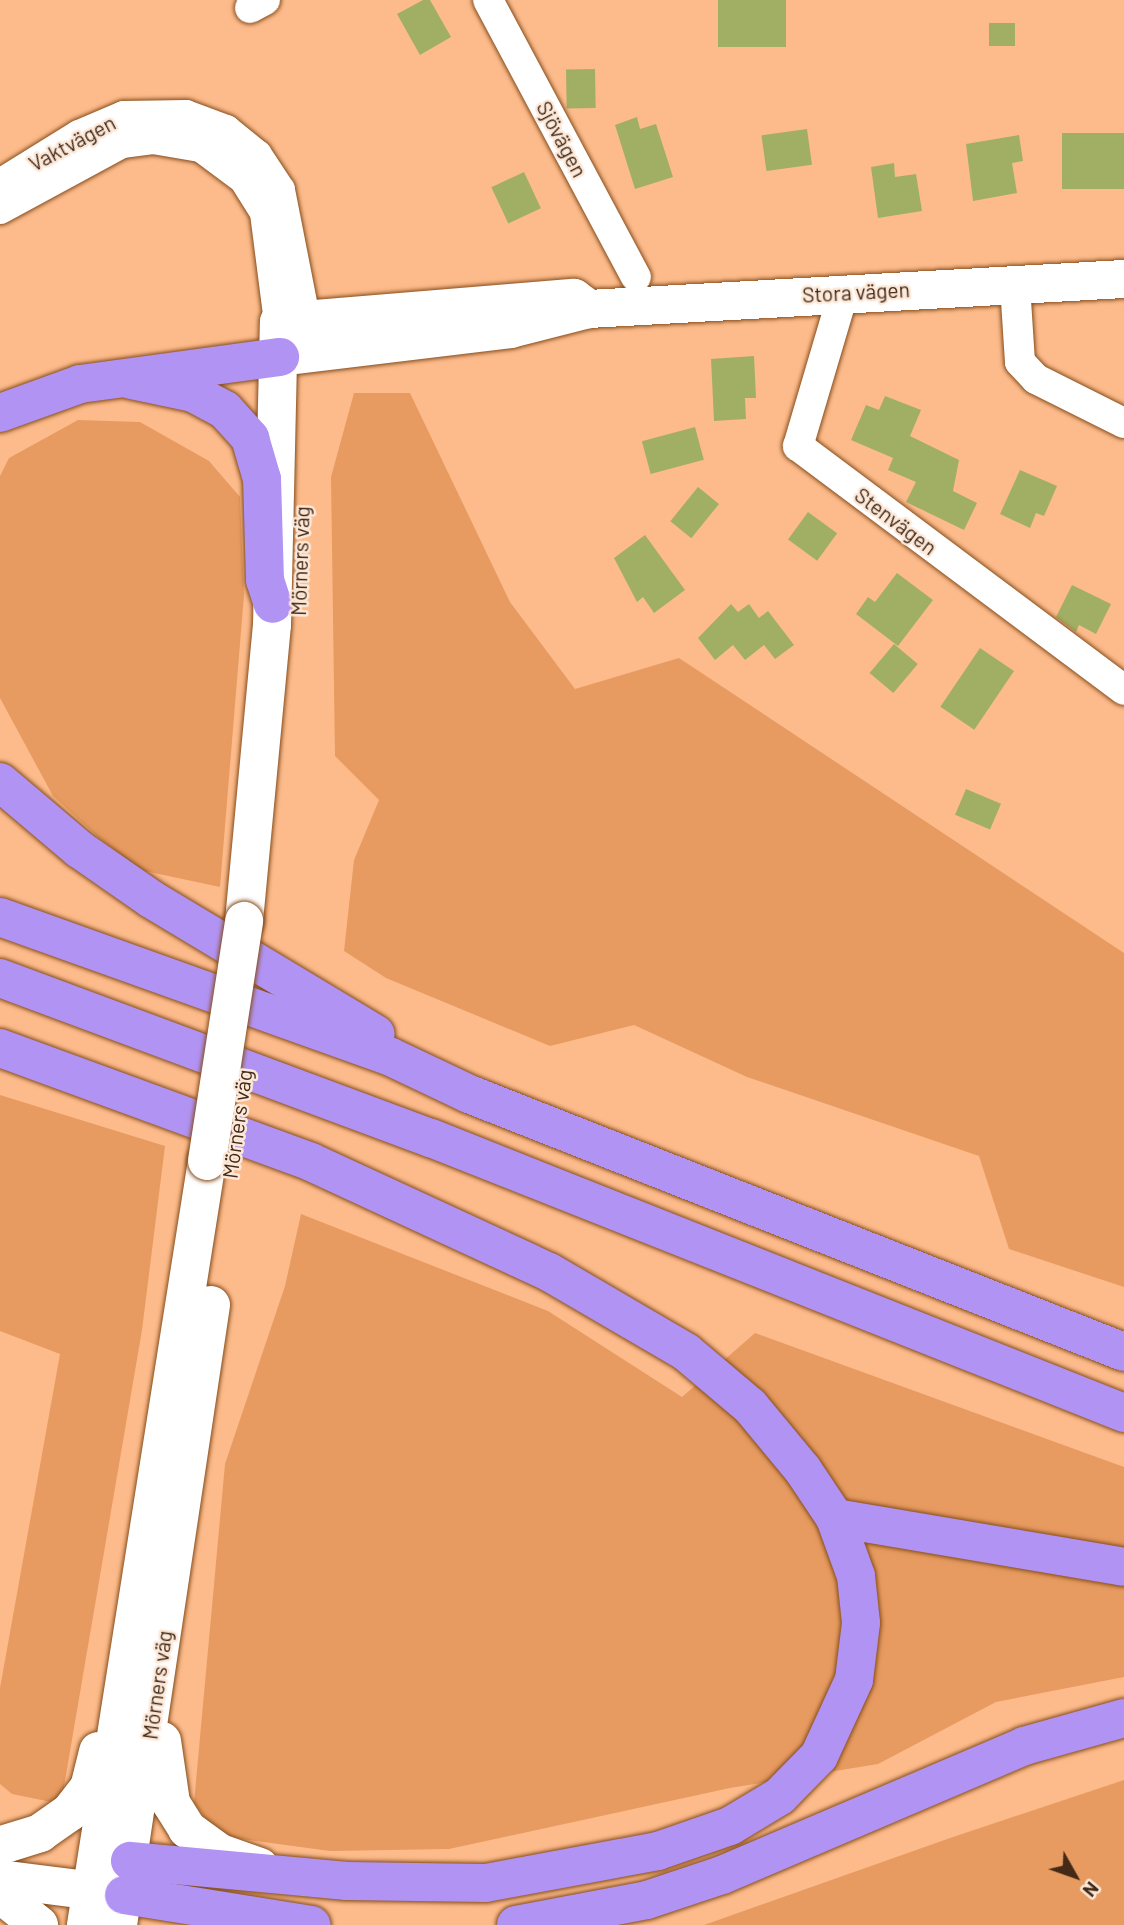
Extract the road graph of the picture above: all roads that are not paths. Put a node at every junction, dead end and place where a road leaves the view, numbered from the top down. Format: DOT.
graph roads {
  1 [pos="488,0"];
  2 [pos="0,184"];
  3 [pos="0,209"];
  4 [pos="636,277"];
  5 [pos="1124,279"];
  6 [pos="1015,285"];
  7 [pos="844,291"];
  8 [pos="293,338"];
  9 [pos="131,380"];
  10 [pos="0,412"];
  11 [pos="1124,422"];
  12 [pos="273,604"];
  13 [pos="1124,690"];
  14 [pos="0,782"];
  15 [pos="0,917"];
  16 [pos="255,924"];
  17 [pos="0,978"];
  18 [pos="0,1048"];
  19 [pos="469,1094"];
  20 [pos="1124,1352"];
  21 [pos="1124,1413"];
  22 [pos="835,1518"];
  23 [pos="1124,1567"];
  24 [pos="142,1679"];
  25 [pos="1124,1718"];
  26 [pos="2,1855"];
  27 [pos="292,1877"];
  28 [pos="108,1892"];
  29 [pos="0,1894"];
  30 [pos="210,1920"];
  31 [pos="39,1925"];
  32 [pos="312,1925"];
  33 [pos="516,1925"];
  1 -- 4 [label="street, Sjövägen"];
  2 -- 8 [label="street, Vaktvägen"];
  3 -- 8 [label="street, Vaktvägen"];
  5 -- 6 [label="main road, Stora vägen"];
  6 -- 7 [label="main road, Stora vägen"];
  6 -- 11 [label="street"];
  7 -- 8 [label="main road, Stora vägen"];
  7 -- 13 [label="street, Stenvägen"];
  8 -- 9 [label="highway"];
  8 -- 12 [label="main road, Mörners väg"];
  8 -- 16 [label="main road, Mörners väg"];
  9 -- 10 [label="highway"];
  9 -- 12 [label="highway"];
  12 -- 16 [label="main road, Mörners väg"];
  14 -- 19 [label="highway"];
  15 -- 19 [label="highway"];
  16 -- 24 [label="main road, Mörners väg"];
  17 -- 21 [label="highway"];
  18 -- 22 [label="highway"];
  19 -- 20 [label="highway"];
  22 -- 23 [label="highway"];
  22 -- 27 [label="highway"];
  24 -- 26 [label="main road"];
  24 -- 27 [label="main road"];
  24 -- 28 [label="main road, Mörners väg"];
  25 -- 33 [label="highway"];
  26 -- 28 [label="main road"];
  27 -- 28 [label="highway"];
  28 -- 30 [label="highway"];
  29 -- 31 [label="main road"];
  30 -- 32 [label="highway"];
}
